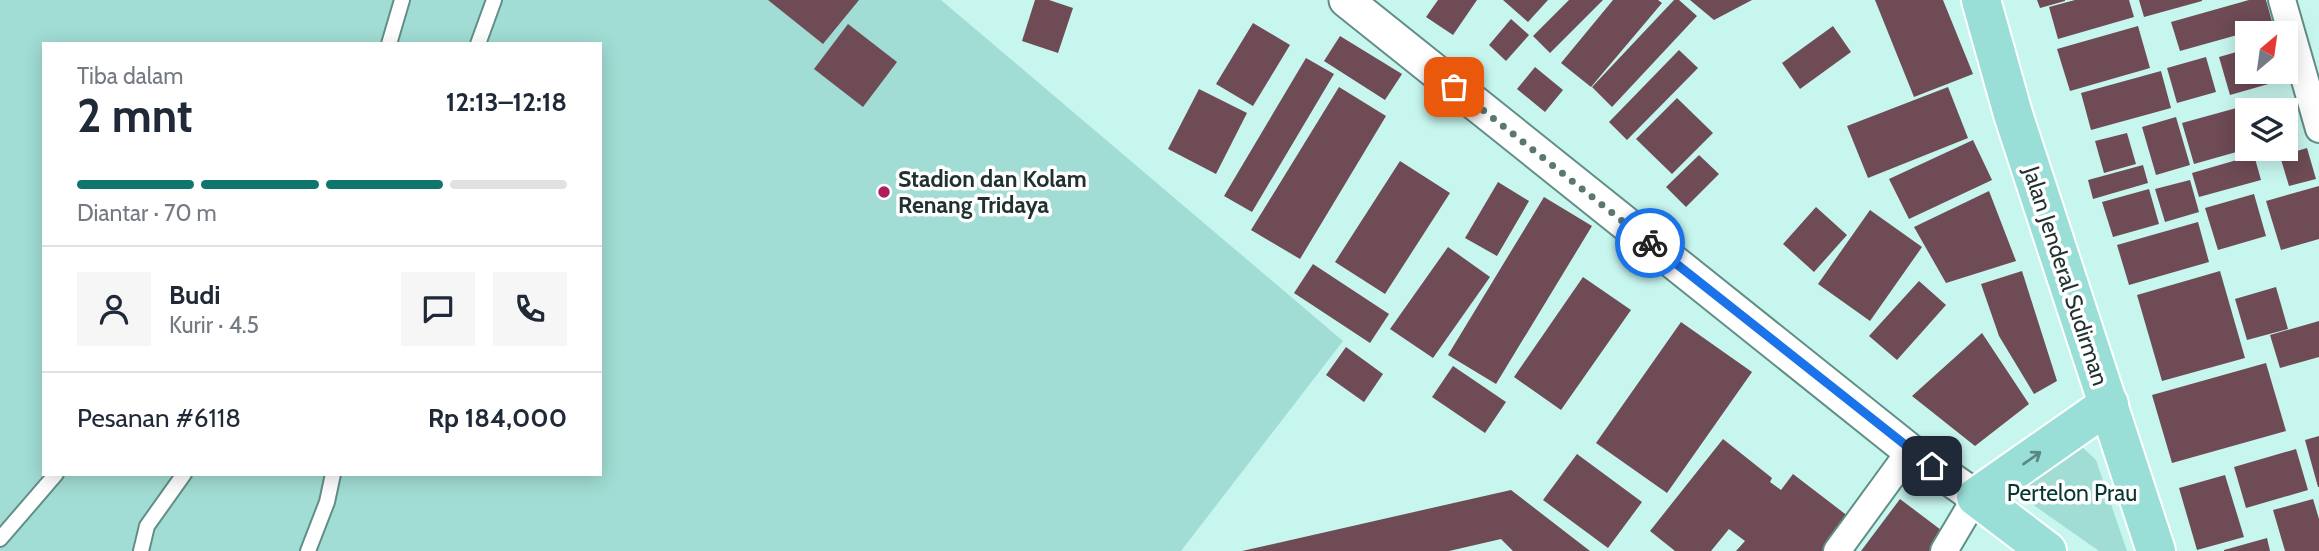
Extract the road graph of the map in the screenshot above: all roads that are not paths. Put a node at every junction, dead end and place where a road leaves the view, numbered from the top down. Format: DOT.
graph roads {
  1 [pos="402,0"];
  2 [pos="494,0"];
  3 [pos="1346,0"];
  4 [pos="1982,0"];
  5 [pos="2281,0"];
  6 [pos="390,42"];
  7 [pos="479,42"];
  8 [pos="2319,129"];
  9 [pos="2109,404"];
  10 [pos="1910,451"];
  11 [pos="54,476"];
  12 [pos="183,476"];
  13 [pos="333,476"];
  14 [pos="1976,497"];
  15 [pos="0,539"];
  16 [pos="141,551"];
  17 [pos="308,551"];
  18 [pos="1837,551"];
  19 [pos="1944,551"];
  20 [pos="2047,551"];
  21 [pos="2156,551"];
  1 -- 6 [label="lane"];
  2 -- 7 [label="lane"];
  3 -- 10 [label="street"];
  4 -- 9 [label="main road, Jalan Jenderal Sudirman"];
  5 -- 8 [label="street"];
  14 -- 9 [label="main road, one-way"];
  9 -- 21 [label="main road, Jalan Jenderal Sudirman"];
  10 -- 14 [label="street"];
  10 -- 18 [label="street"];
  11 -- 15 [label="lane"];
  12 -- 16 [label="lane"];
  13 -- 17 [label="lane"];
  14 -- 19 [label="street"];
  14 -- 20 [label="main road"];
}
